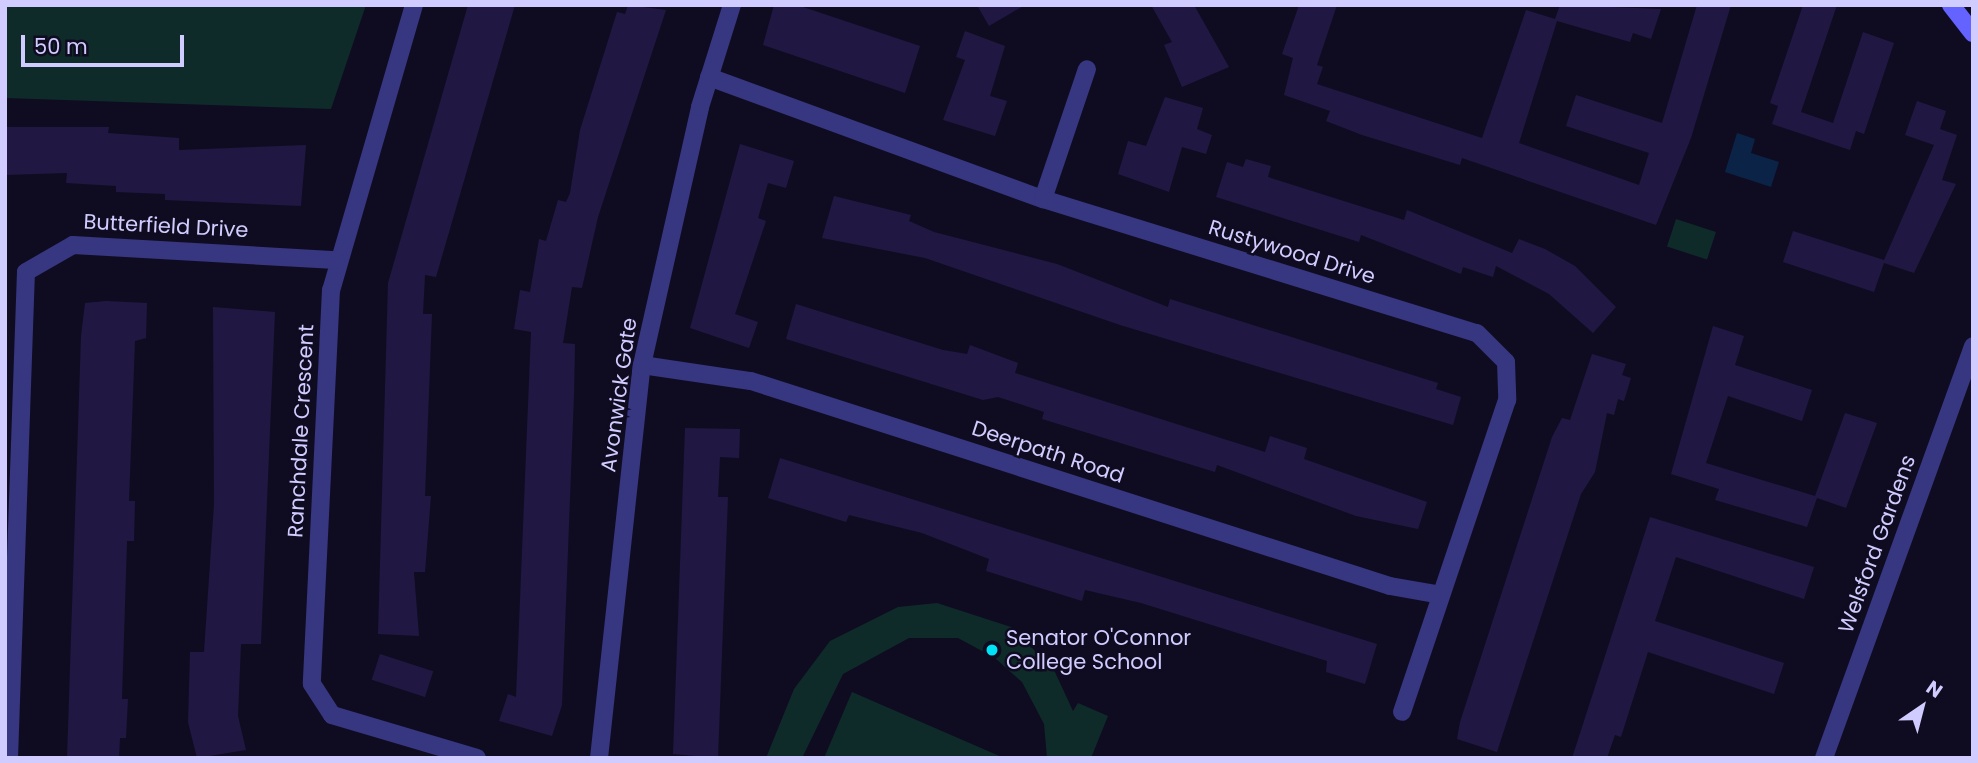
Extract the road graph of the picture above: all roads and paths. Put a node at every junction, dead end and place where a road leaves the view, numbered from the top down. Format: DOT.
graph roads {
  1 [pos="414,5"];
  2 [pos="732,5"];
  3 [pos="1951,5"];
  4 [pos="1973,33"];
  5 [pos="1087,69"];
  6 [pos="709,77"];
  7 [pos="1043,199"];
  8 [pos="336,260"];
  9 [pos="1973,346"];
  10 [pos="642,365"];
  11 [pos="1436,594"];
  12 [pos="1402,712"];
  13 [pos="9,758"];
  14 [pos="477,758"];
  15 [pos="599,758"];
  16 [pos="1824,758"];
  1 -- 8 [label="street, Ranchdale Crescent"];
  2 -- 6 [label="street, Avonwick Gate"];
  3 -- 4 [label="street"];
  5 -- 7 [label="street"];
  6 -- 7 [label="street, Rustywood Drive"];
  6 -- 10 [label="street, Avonwick Gate"];
  7 -- 11 [label="street, Rustywood Drive"];
  8 -- 13 [label="street, Butterfield Drive"];
  8 -- 14 [label="street, Ranchdale Crescent"];
  9 -- 16 [label="street, Welsford Gardens"];
  10 -- 11 [label="street, Deerpath Road"];
  10 -- 15 [label="street, Avonwick Gate"];
  11 -- 12 [label="street, Rustywood Drive"];
}
